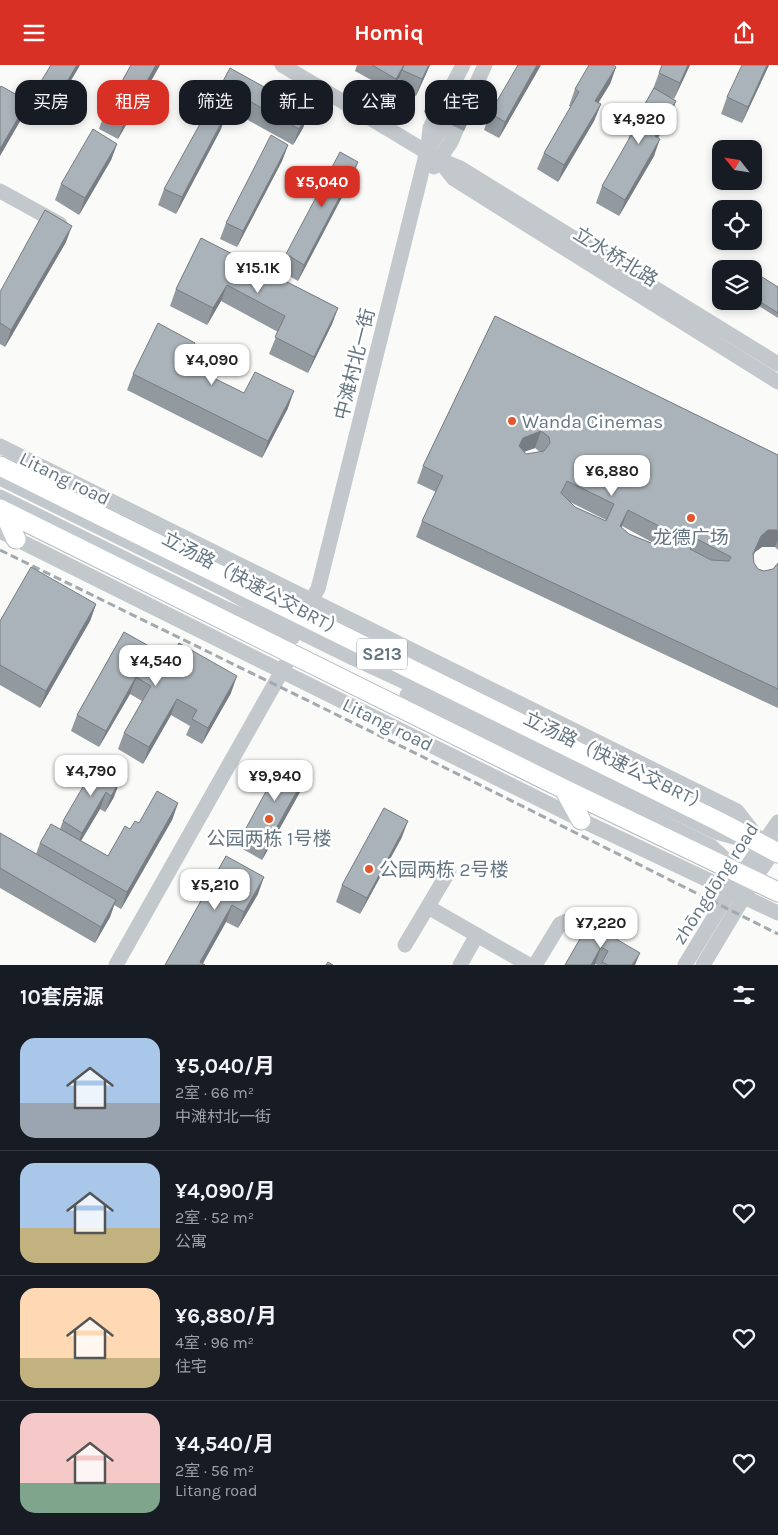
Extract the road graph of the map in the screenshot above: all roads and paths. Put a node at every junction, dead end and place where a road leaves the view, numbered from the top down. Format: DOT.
graph roads {
  1 [pos="282,65"];
  2 [pos="463,65"];
  3 [pos="485,65"];
  4 [pos="456,80"];
  5 [pos="475,80"];
  6 [pos="436,125"];
  7 [pos="449,125"];
  8 [pos="433,155"];
  9 [pos="0,191"];
  10 [pos="64,225"];
  11 [pos="778,363"];
  12 [pos="778,382"];
  13 [pos="0,446"];
  14 [pos="0,466"];
  15 [pos="0,478"];
  16 [pos="1,506"];
  17 [pos="8,535"];
  18 [pos="132,585"];
  19 [pos="317,608"];
  20 [pos="291,655"];
  21 [pos="283,673"];
  22 [pos="564,789"];
  23 [pos="582,819"];
  24 [pos="778,822"];
  25 [pos="773,848"];
  26 [pos="449,871"];
  27 [pos="748,877"];
  28 [pos="778,891"];
  29 [pos="737,894"];
  30 [pos="428,907"];
  31 [pos="778,913"];
  32 [pos="576,925"];
  33 [pos="477,935"];
  34 [pos="406,945"];
  35 [pos="116,965"];
  36 [pos="460,965"];
  37 [pos="528,965"];
  38 [pos="535,965"];
  39 [pos="685,965"];
  40 [pos="703,965"];
  1 -- 8 [label="street, 立水桥北路"];
  2 -- 4 [label="street"];
  3 -- 5 [label="street, 中滩村北一街"];
  6 -- 8 [label="street"];
  7 -- 8 [label="street, 中滩村北一街"];
  8 -- 11 [label="street, 立水桥北路"];
  8 -- 12 [label="street, 立水桥北路"];
  8 -- 19 [label="street, 中滩村北一街"];
  9 -- 10 [label="street"];
  13 -- 19 [label="street, Litang road / S213"];
  14 -- 19 [label="main road, Litang road / S213"];
  15 -- 25 [label="street, 立汤路（快速公交BRT）"];
  16 -- 17 [label="main road"];
  16 -- 18 [label="main road, Litang road / S213"];
  16 -- 27 [label="street, 立汤路（快速公交BRT）"];
  17 -- 18 [label="street, Litang road / S213"];
  18 -- 20 [label="main road, Litang road / S213"];
  18 -- 21 [label="street, Litang road / S213"];
  19 -- 25 [label="main road, Litang road / S213"];
  20 -- 21 [label="street"];
  20 -- 22 [label="main road, Litang road / S213"];
  21 -- 23 [label="street, Litang road / S213"];
  21 -- 35 [label="street"];
  22 -- 23 [label="main road"];
  22 -- 27 [label="main road, Litang road / S213"];
  23 -- 29 [label="street, Litang road / S213"];
  24 -- 25 [label="street, zhōngdōng road"];
  25 -- 27 [label="street, zhōngdōng road"];
  26 -- 30 [label="street"];
  27 -- 28 [label="main road, Litang road / S213"];
  27 -- 29 [label="street, zhōngdōng road"];
  29 -- 31 [label="street, Litang road / S213"];
  29 -- 39 [label="street, zhōngdōng road"];
  29 -- 40 [label="street, zhōngdōng road"];
  30 -- 33 [label="street"];
  30 -- 34 [label="street"];
  32 -- 38 [label="street"];
  33 -- 36 [label="street"];
  33 -- 37 [label="street"];
}
